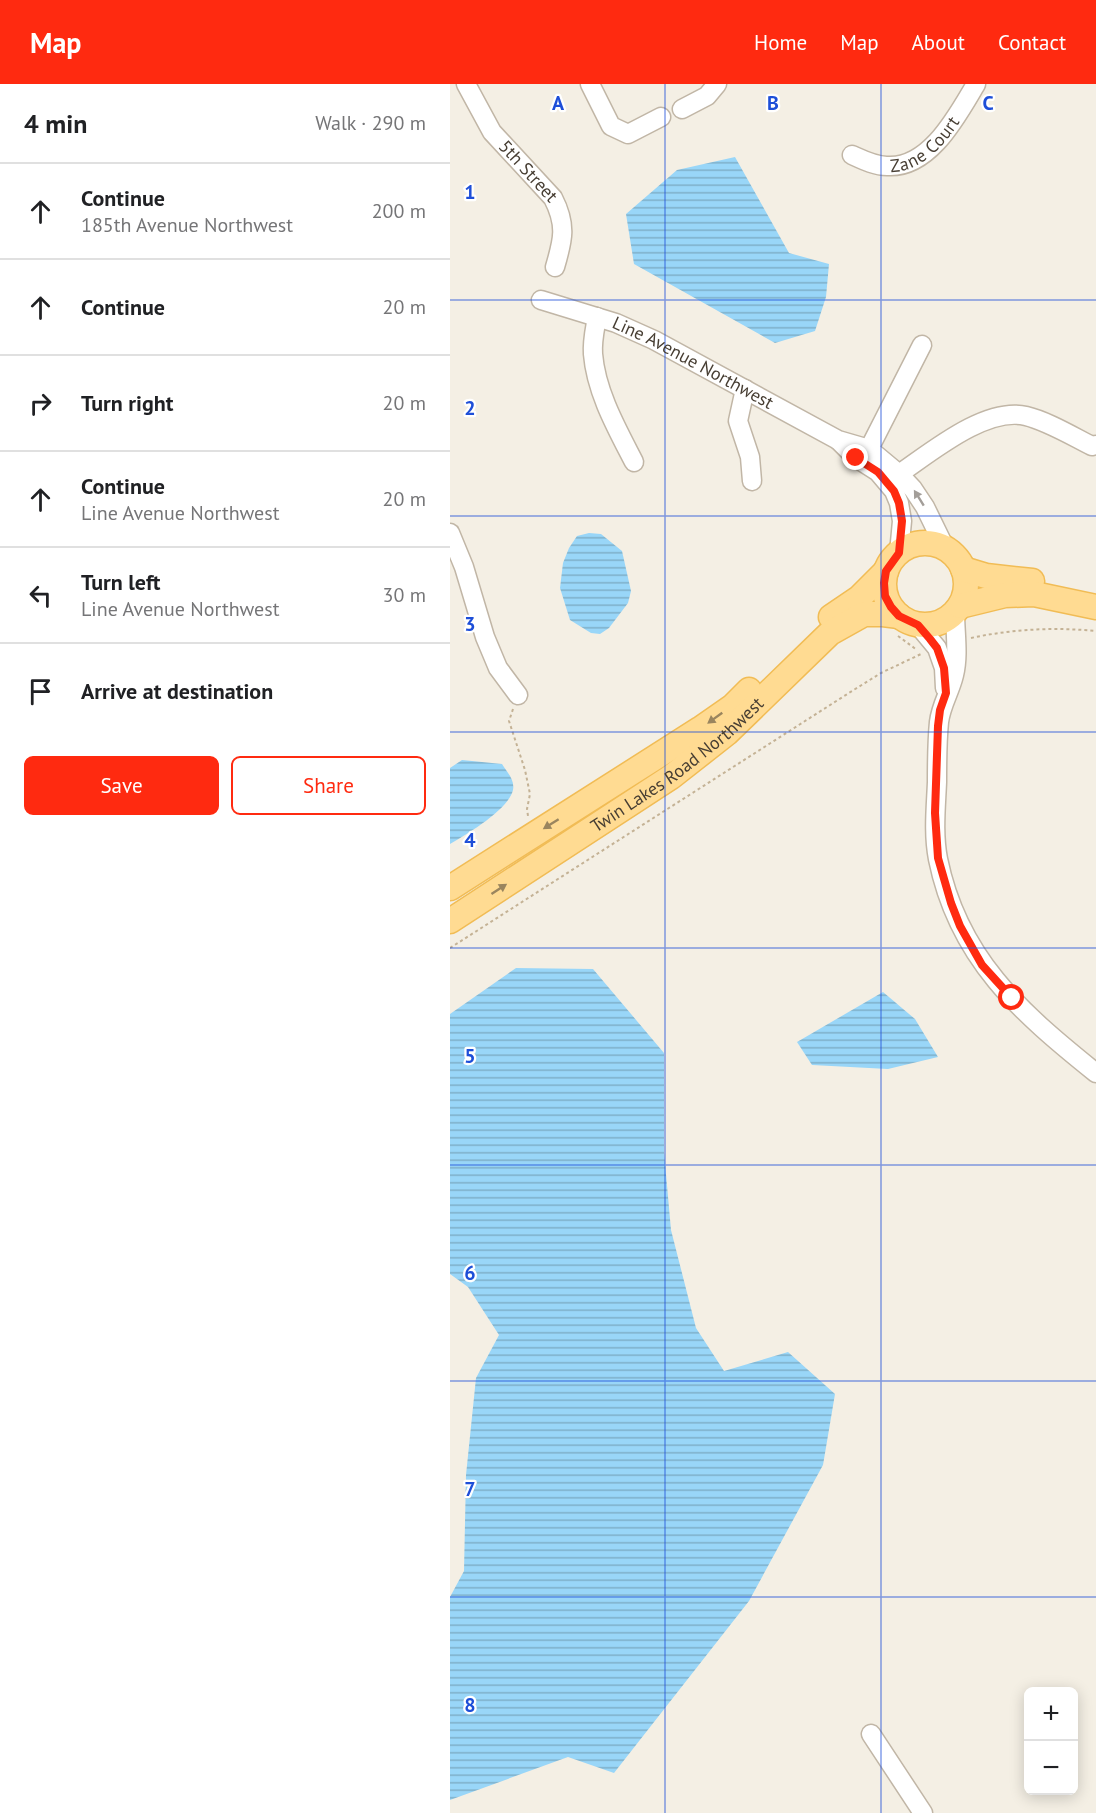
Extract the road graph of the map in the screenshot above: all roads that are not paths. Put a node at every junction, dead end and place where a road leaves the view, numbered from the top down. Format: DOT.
graph roads {
  1 [pos="466,84"];
  2 [pos="590,84"];
  3 [pos="717,84"];
  4 [pos="976,84"];
  5 [pos="682,109"];
  6 [pos="661,117"];
  7 [pos="852,155"];
  8 [pos="555,267"];
  9 [pos="541,300"];
  10 [pos="597,317"];
  11 [pos="922,345"];
  12 [pos="745,388"];
  13 [pos="838,440"];
  14 [pos="1096,445"];
  15 [pos="869,449"];
  16 [pos="634,462"];
  17 [pos="899,474"];
  18 [pos="752,481"];
  19 [pos="450,533"];
  20 [pos="946,550"];
  21 [pos="892,562"];
  22 [pos="963,569"];
  23 [pos="1096,594"];
  24 [pos="1096,607"];
  25 [pos="957,609"];
  26 [pos="909,621"];
  27 [pos="946,693"];
  28 [pos="518,695"];
  29 [pos="450,888"];
  30 [pos="450,921"];
  31 [pos="1096,1073"];
  32 [pos="872,1734"];
  33 [pos="922,1813"];
  1 -- 8 [label="street, 5th Street"];
  2 -- 6 [label="street"];
  3 -- 5 [label="street"];
  4 -- 7 [label="street, Zane Court"];
  9 -- 10 [label="street, Line Avenue Northwest"];
  10 -- 12 [label="street, Line Avenue Northwest"];
  10 -- 16 [label="street"];
  11 -- 15 [label="street"];
  12 -- 13 [label="street, Line Avenue Northwest"];
  12 -- 18 [label="street"];
  13 -- 15 [label="street, Line Avenue Northwest"];
  13 -- 21 [label="street, Line Avenue Northwest"];
  14 -- 17 [label="street"];
  15 -- 17 [label="street, Line Avenue Northwest"];
  20 -- 17 [label="street, Line Avenue Northwest, one-way"];
  19 -- 28 [label="street"];
  20 -- 21 [label="main road"];
  20 -- 22 [label="main road"];
  21 -- 26 [label="main road"];
  21 -- 29 [label="main road, Twin Lakes Road Northwest, one-way"];
  22 -- 23 [label="main road"];
  22 -- 25 [label="main road"];
  24 -- 25 [label="main road"];
  25 -- 26 [label="main road"];
  25 -- 27 [label="street"];
  26 -- 27 [label="street"];
  30 -- 26 [label="main road, Twin Lakes Road Northwest, one-way"];
  27 -- 31 [label="street"];
  32 -- 33 [label="street"];
}
